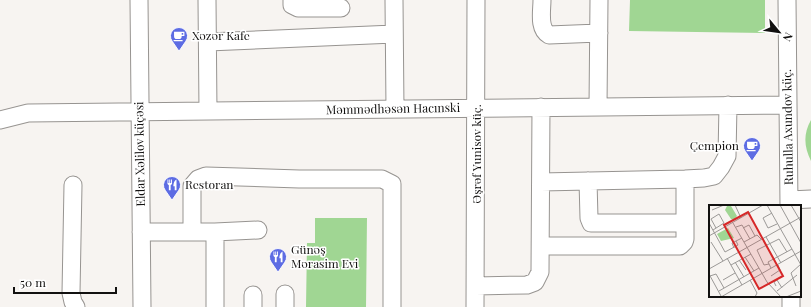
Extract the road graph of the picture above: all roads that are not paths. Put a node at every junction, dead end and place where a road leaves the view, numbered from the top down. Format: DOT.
graph roads {
  1 [pos="139,0"];
  2 [pos="207,0"];
  3 [pos="292,0"];
  4 [pos="394,0"];
  5 [pos="476,0"];
  6 [pos="542,0"];
  7 [pos="599,0"];
  8 [pos="787,0"];
  9 [pos="341,8"];
  10 [pos="599,33"];
  11 [pos="394,34"];
  12 [pos="208,42"];
  13 [pos="728,105"];
  14 [pos="787,105"];
  15 [pos="541,107"];
  16 [pos="598,107"];
  17 [pos="477,108"];
  18 [pos="395,109"];
  19 [pos="208,111"];
  20 [pos="139,112"];
  21 [pos="0,120"];
  22 [pos="685,179"];
  23 [pos="588,181"];
  24 [pos="541,182"];
  25 [pos="73,185"];
  26 [pos="811,199"];
  27 [pos="789,203"];
  28 [pos="685,223"];
  29 [pos="258,230"];
  30 [pos="141,232"];
  31 [pos="192,232"];
  32 [pos="215,232"];
  33 [pos="541,246"];
  34 [pos="476,286"];
  35 [pos="76,307"];
  36 [pos="142,307"];
  37 [pos="214,307"];
  38 [pos="392,307"];
  39 [pos="475,307"];
  1 -- 20 [label="street, Eldar Xəlilov küçəsi"];
  2 -- 12 [label="street"];
  3 -- 9 [label="street"];
  4 -- 11 [label="street"];
  5 -- 17 [label="street, Əşrəf Yunisov küç."];
  6 -- 10 [label="street"];
  7 -- 10 [label="street"];
  8 -- 14 [label="street, Ruhulla Axundov küç."];
  10 -- 16 [label="street"];
  11 -- 12 [label="street"];
  11 -- 18 [label="street"];
  12 -- 19 [label="street"];
  13 -- 14 [label="street, Məmmədhəsən Hacınski"];
  13 -- 16 [label="street, Məmmədhəsən Hacınski"];
  13 -- 22 [label="street"];
  14 -- 27 [label="street, Ruhulla Axundov küç."];
  15 -- 16 [label="street, Məmmədhəsən Hacınski"];
  15 -- 17 [label="street, Məmmədhəsən Hacınski"];
  15 -- 24 [label="street"];
  17 -- 18 [label="street, Məmmədhəsən Hacınski"];
  17 -- 34 [label="street, Əşrəf Yunisov küç."];
  18 -- 19 [label="street, Məmmədhəsən Hacınski"];
  19 -- 20 [label="street, Məmmədhəsən Hacınski"];
  20 -- 21 [label="street, Məmmədhəsən Hacınski"];
  20 -- 30 [label="street, Eldar Xəlilov küçəsi"];
  22 -- 23 [label="street"];
  22 -- 28 [label="street"];
  23 -- 24 [label="street"];
  23 -- 28 [label="street"];
  24 -- 33 [label="street"];
  25 -- 35 [label="street"];
  26 -- 27 [label="street"];
  28 -- 33 [label="street"];
  29 -- 32 [label="street"];
  30 -- 31 [label="street"];
  30 -- 36 [label="street, Eldar Xəlilov küçəsi"];
  31 -- 32 [label="street"];
  31 -- 38 [label="street"];
  32 -- 37 [label="street"];
  33 -- 34 [label="street"];
  34 -- 39 [label="street, Əşrəf Yunisov küç."];
}
